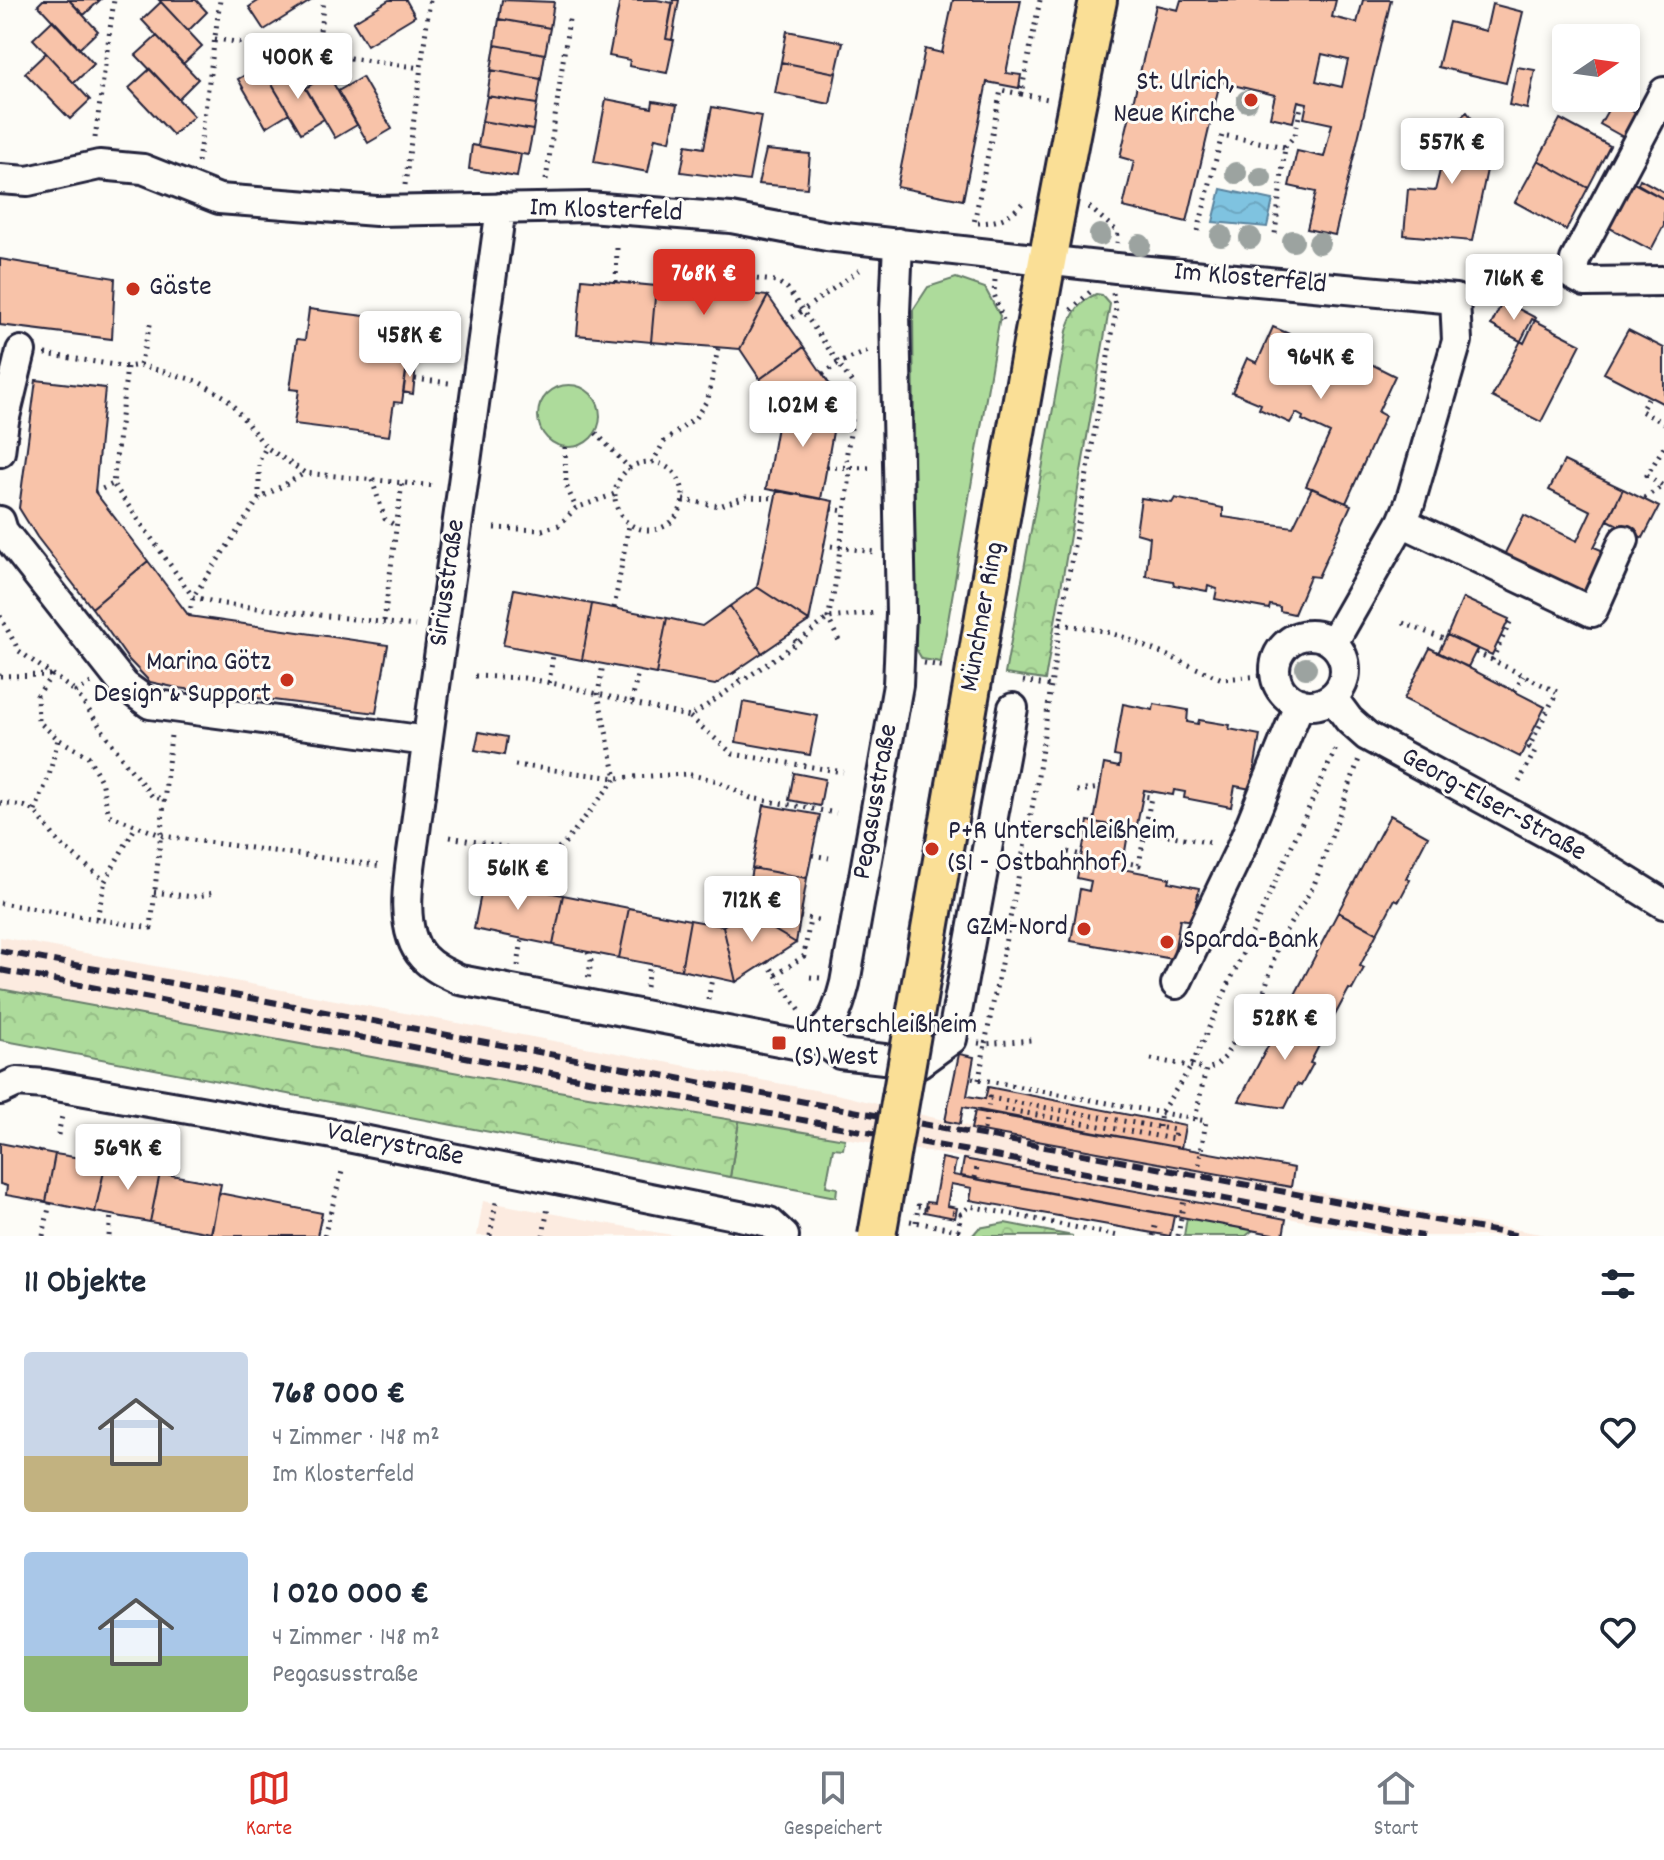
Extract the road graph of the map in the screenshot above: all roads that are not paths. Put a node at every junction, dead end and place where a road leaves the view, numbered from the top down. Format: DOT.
graph roads {
  1 [pos="1098,0"];
  2 [pos="1664,92"];
  3 [pos="0,179"];
  4 [pos="501,208"];
  5 [pos="898,243"];
  6 [pos="1046,260"];
  7 [pos="1664,281"];
  8 [pos="21,351"];
  9 [pos="0,452"];
  10 [pos="0,521"];
  11 [pos="1402,522"];
  12 [pos="1624,540"];
  13 [pos="1333,643"];
  14 [pos="1332,697"];
  15 [pos="1300,703"];
  16 [pos="1013,708"];
  17 [pos="427,741"];
  18 [pos="1664,904"];
  19 [pos="1176,984"];
  20 [pos="818,1037"];
  21 [pos="0,1090"];
  22 [pos="888,1228"];
  23 [pos="784,1236"];
  1 -- 6 [label="main road, Münchner Ring"];
  2 -- 7 [label="street"];
  3 -- 4 [label="street, Im Klosterfeld"];
  4 -- 5 [label="street, Im Klosterfeld"];
  4 -- 17 [label="street, Siriusstraße"];
  5 -- 6 [label="street, Im Klosterfeld"];
  5 -- 20 [label="street, Pegasusstraße"];
  6 -- 11 [label="street, Im Klosterfeld"];
  6 -- 22 [label="main road, Münchner Ring, bridge"];
  8 -- 9 [label="street"];
  10 -- 17 [label="street"];
  11 -- 12 [label="street"];
  11 -- 13 [label="street"];
  13 -- 14 [label="street"];
  13 -- 15 [label="street"];
  14 -- 15 [label="street"];
  14 -- 18 [label="street, Georg-Elser-Straße"];
  15 -- 19 [label="street"];
  16 -- 20 [label="street"];
  17 -- 20 [label="street, Siriusstraße"];
  21 -- 23 [label="street, Valerystraße"];
}
